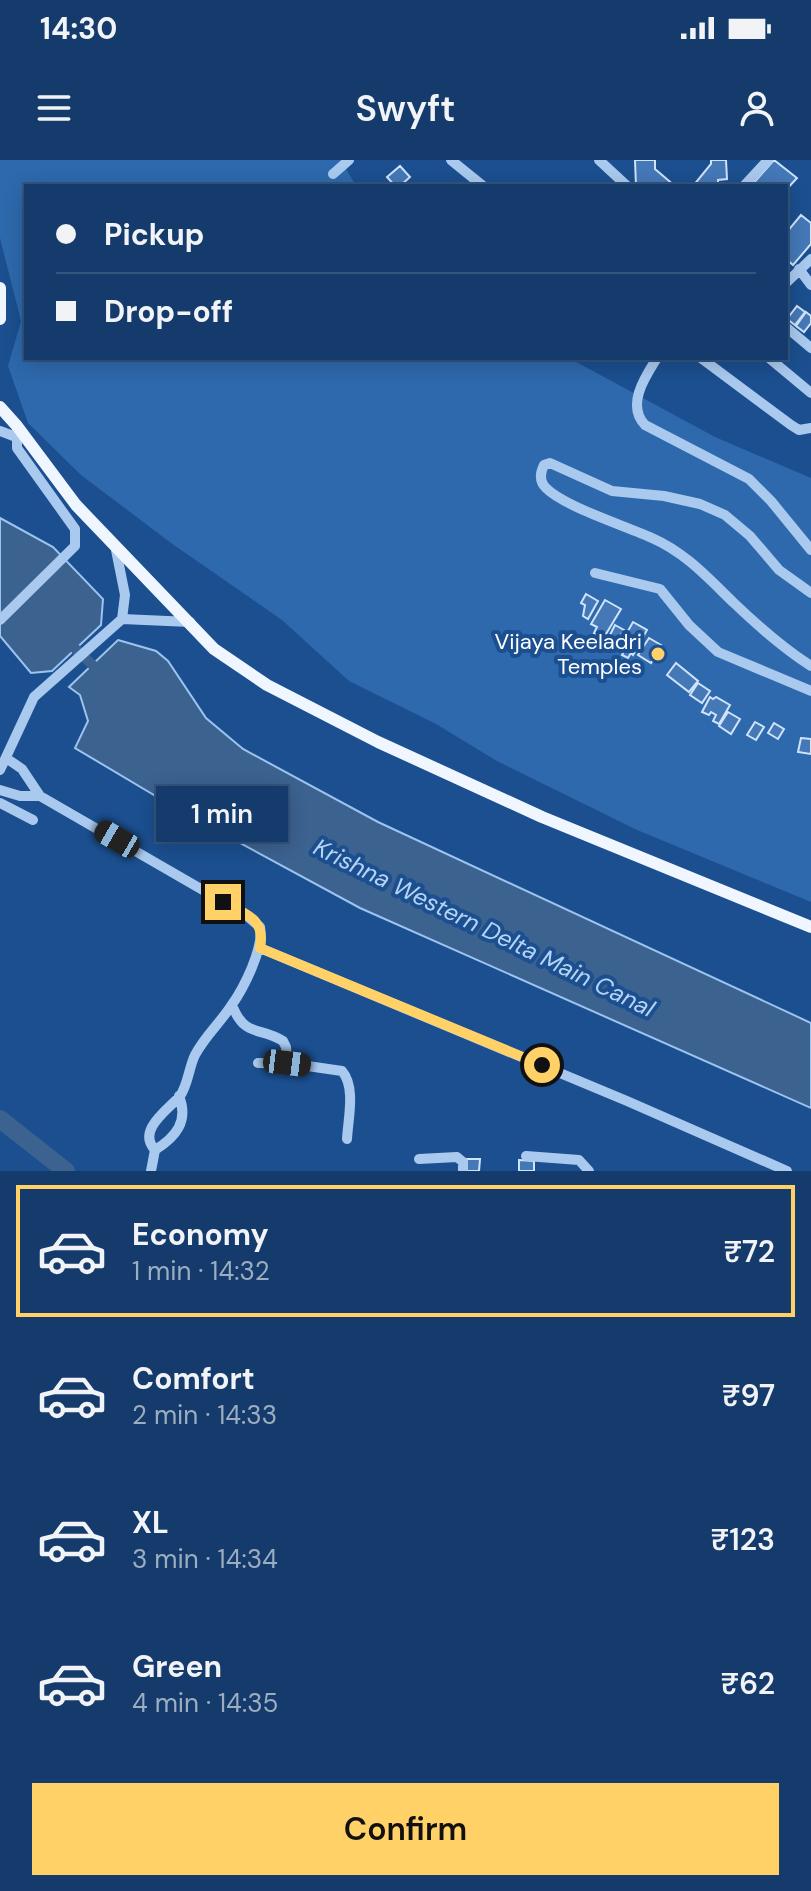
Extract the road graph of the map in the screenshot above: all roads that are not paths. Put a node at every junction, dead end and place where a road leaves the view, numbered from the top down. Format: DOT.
graph roads {
  1 [pos="349,160"];
  2 [pos="451,160"];
  3 [pos="599,160"];
  4 [pos="768,160"];
  5 [pos="333,174"];
  6 [pos="481,184"];
  7 [pos="625,184"];
  8 [pos="746,184"];
  9 [pos="811,259"];
  10 [pos="799,269"];
  11 [pos="788,281"];
  12 [pos="811,285"];
  13 [pos="0,288"];
  14 [pos="0,319"];
  15 [pos="788,329"];
  16 [pos="811,348"];
  17 [pos="656,360"];
  18 [pos="704,360"];
  19 [pos="771,360"];
  20 [pos="811,393"];
  21 [pos="0,407"];
  22 [pos="811,428"];
  23 [pos="0,431"];
  24 [pos="16,431"];
  25 [pos="115,545"];
  26 [pos="811,550"];
  27 [pos="595,573"];
  28 [pos="811,593"];
  29 [pos="0,620"];
  30 [pos="119,622"];
  31 [pos="190,622"];
  32 [pos="811,666"];
  33 [pos="811,691"];
  34 [pos="2,765"];
  35 [pos="0,790"];
  36 [pos="40,796"];
  37 [pos="0,803"];
  38 [pos="33,820"];
  39 [pos="811,927"];
  40 [pos="260,948"];
  41 [pos="232,1005"];
  42 [pos="258,1063"];
  43 [pos="287,1063"];
  44 [pos="179,1096"];
  45 [pos="347,1139"];
  46 [pos="155,1150"];
  47 [pos="526,1156"];
  48 [pos="419,1159"];
  49 [pos="151,1171"];
  50 [pos="463,1171"];
  51 [pos="589,1171"];
  52 [pos="787,1171"];
  1 -- 5 [label="street"];
  2 -- 6 [label="street"];
  3 -- 7 [label="street"];
  4 -- 8 [label="street"];
  9 -- 10 [label="street"];
  10 -- 11 [label="street"];
  10 -- 12 [label="street"];
  13 -- 14 [label="main road"];
  15 -- 16 [label="street"];
  17 -- 26 [label="street"];
  18 -- 22 [label="street"];
  19 -- 20 [label="street"];
  21 -- 24 [label="main road"];
  23 -- 24 [label="street"];
  24 -- 25 [label="main road"];
  24 -- 29 [label="street"];
  25 -- 30 [label="street"];
  25 -- 31 [label="main road"];
  27 -- 33 [label="street"];
  28 -- 32 [label="street"];
  30 -- 31 [label="street"];
  30 -- 34 [label="street"];
  31 -- 39 [label="main road"];
  34 -- 36 [label="street"];
  35 -- 36 [label="street"];
  36 -- 40 [label="street"];
  37 -- 38 [label="street"];
  40 -- 41 [label="street"];
  40 -- 52 [label="street"];
  41 -- 43 [label="street"];
  41 -- 44 [label="street"];
  42 -- 43 [label="street"];
  43 -- 45 [label="street"];
  44 -- 46 [label="street"];
  44 -- 46 [label="street"];
  46 -- 49 [label="street"];
  47 -- 51 [label="street"];
  48 -- 50 [label="street"];
}
